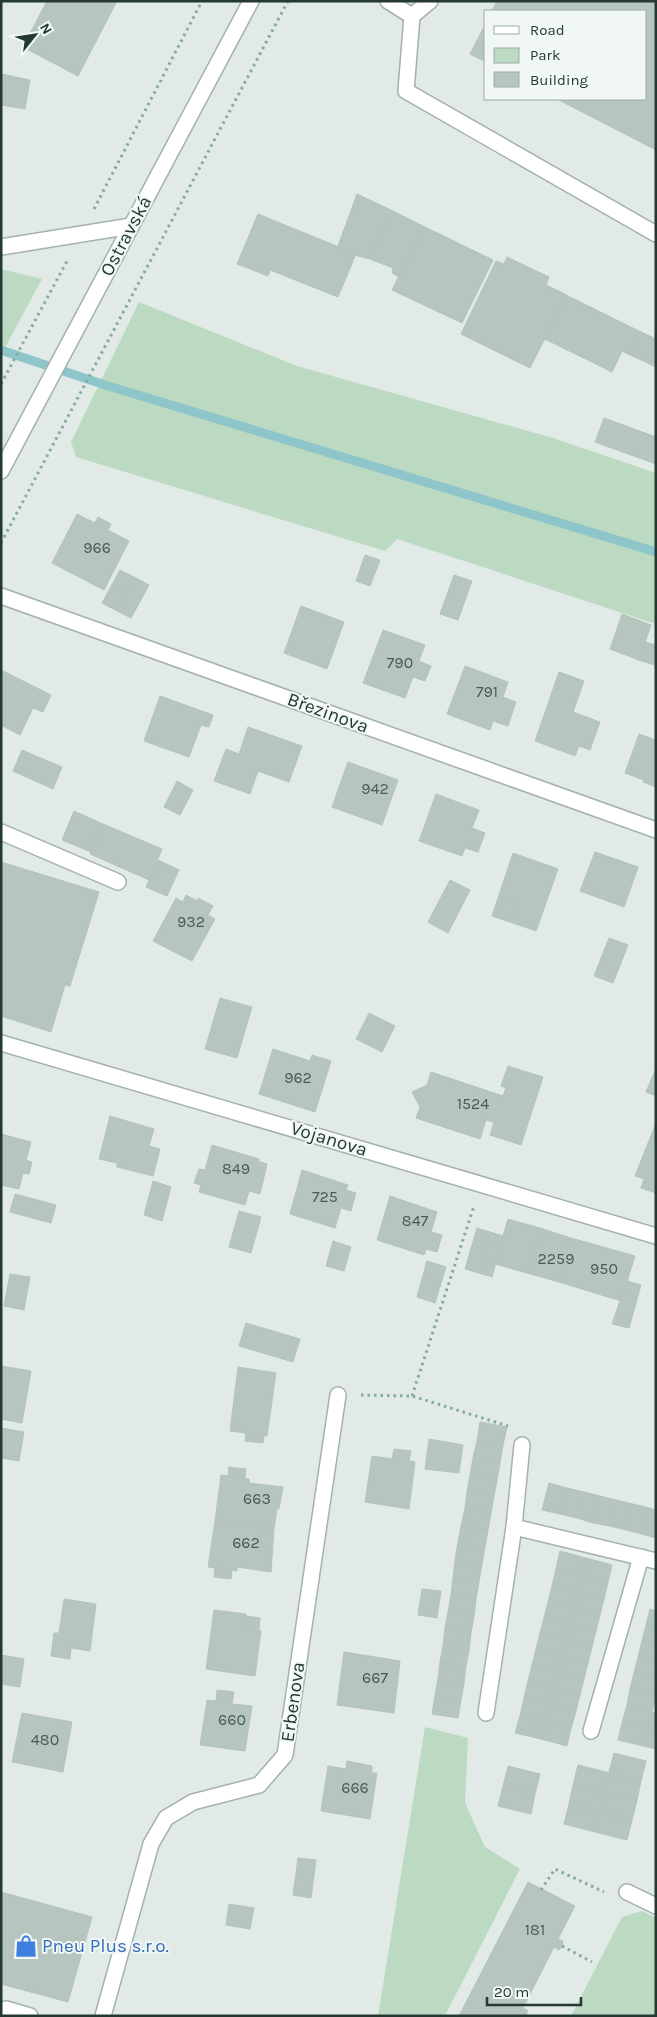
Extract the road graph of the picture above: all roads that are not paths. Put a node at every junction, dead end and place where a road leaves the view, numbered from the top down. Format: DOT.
graph roads {
  1 [pos="250,1"];
  2 [pos="388,1"];
  3 [pos="430,1"];
  4 [pos="412,16"];
  5 [pos="131,226"];
  6 [pos="656,234"];
  7 [pos="1,248"];
  8 [pos="1,471"];
  9 [pos="1,596"];
  10 [pos="656,830"];
  11 [pos="1,832"];
  12 [pos="118,882"];
  13 [pos="1,1042"];
  14 [pos="656,1236"];
  15 [pos="338,1395"];
  16 [pos="522,1446"];
  17 [pos="514,1527"];
  18 [pos="641,1557"];
  19 [pos="656,1561"];
  20 [pos="486,1713"];
  21 [pos="591,1731"];
  22 [pos="627,1892"];
  23 [pos="656,1906"];
  24 [pos="6,2009"];
  25 [pos="30,2016"];
  26 [pos="104,2016"];
  1 -- 5 [label="street, Ostravská"];
  2 -- 4 [label="street"];
  3 -- 4 [label="street"];
  4 -- 6 [label="street"];
  5 -- 7 [label="street"];
  5 -- 8 [label="street, Ostravská"];
  9 -- 10 [label="street, Březinova"];
  11 -- 12 [label="street"];
  13 -- 14 [label="street, Vojanova"];
  15 -- 26 [label="street, Erbenova"];
  16 -- 17 [label="street"];
  17 -- 18 [label="street"];
  17 -- 20 [label="street"];
  18 -- 19 [label="street"];
  18 -- 21 [label="street"];
  22 -- 23 [label="street"];
  24 -- 25 [label="street"];
}
